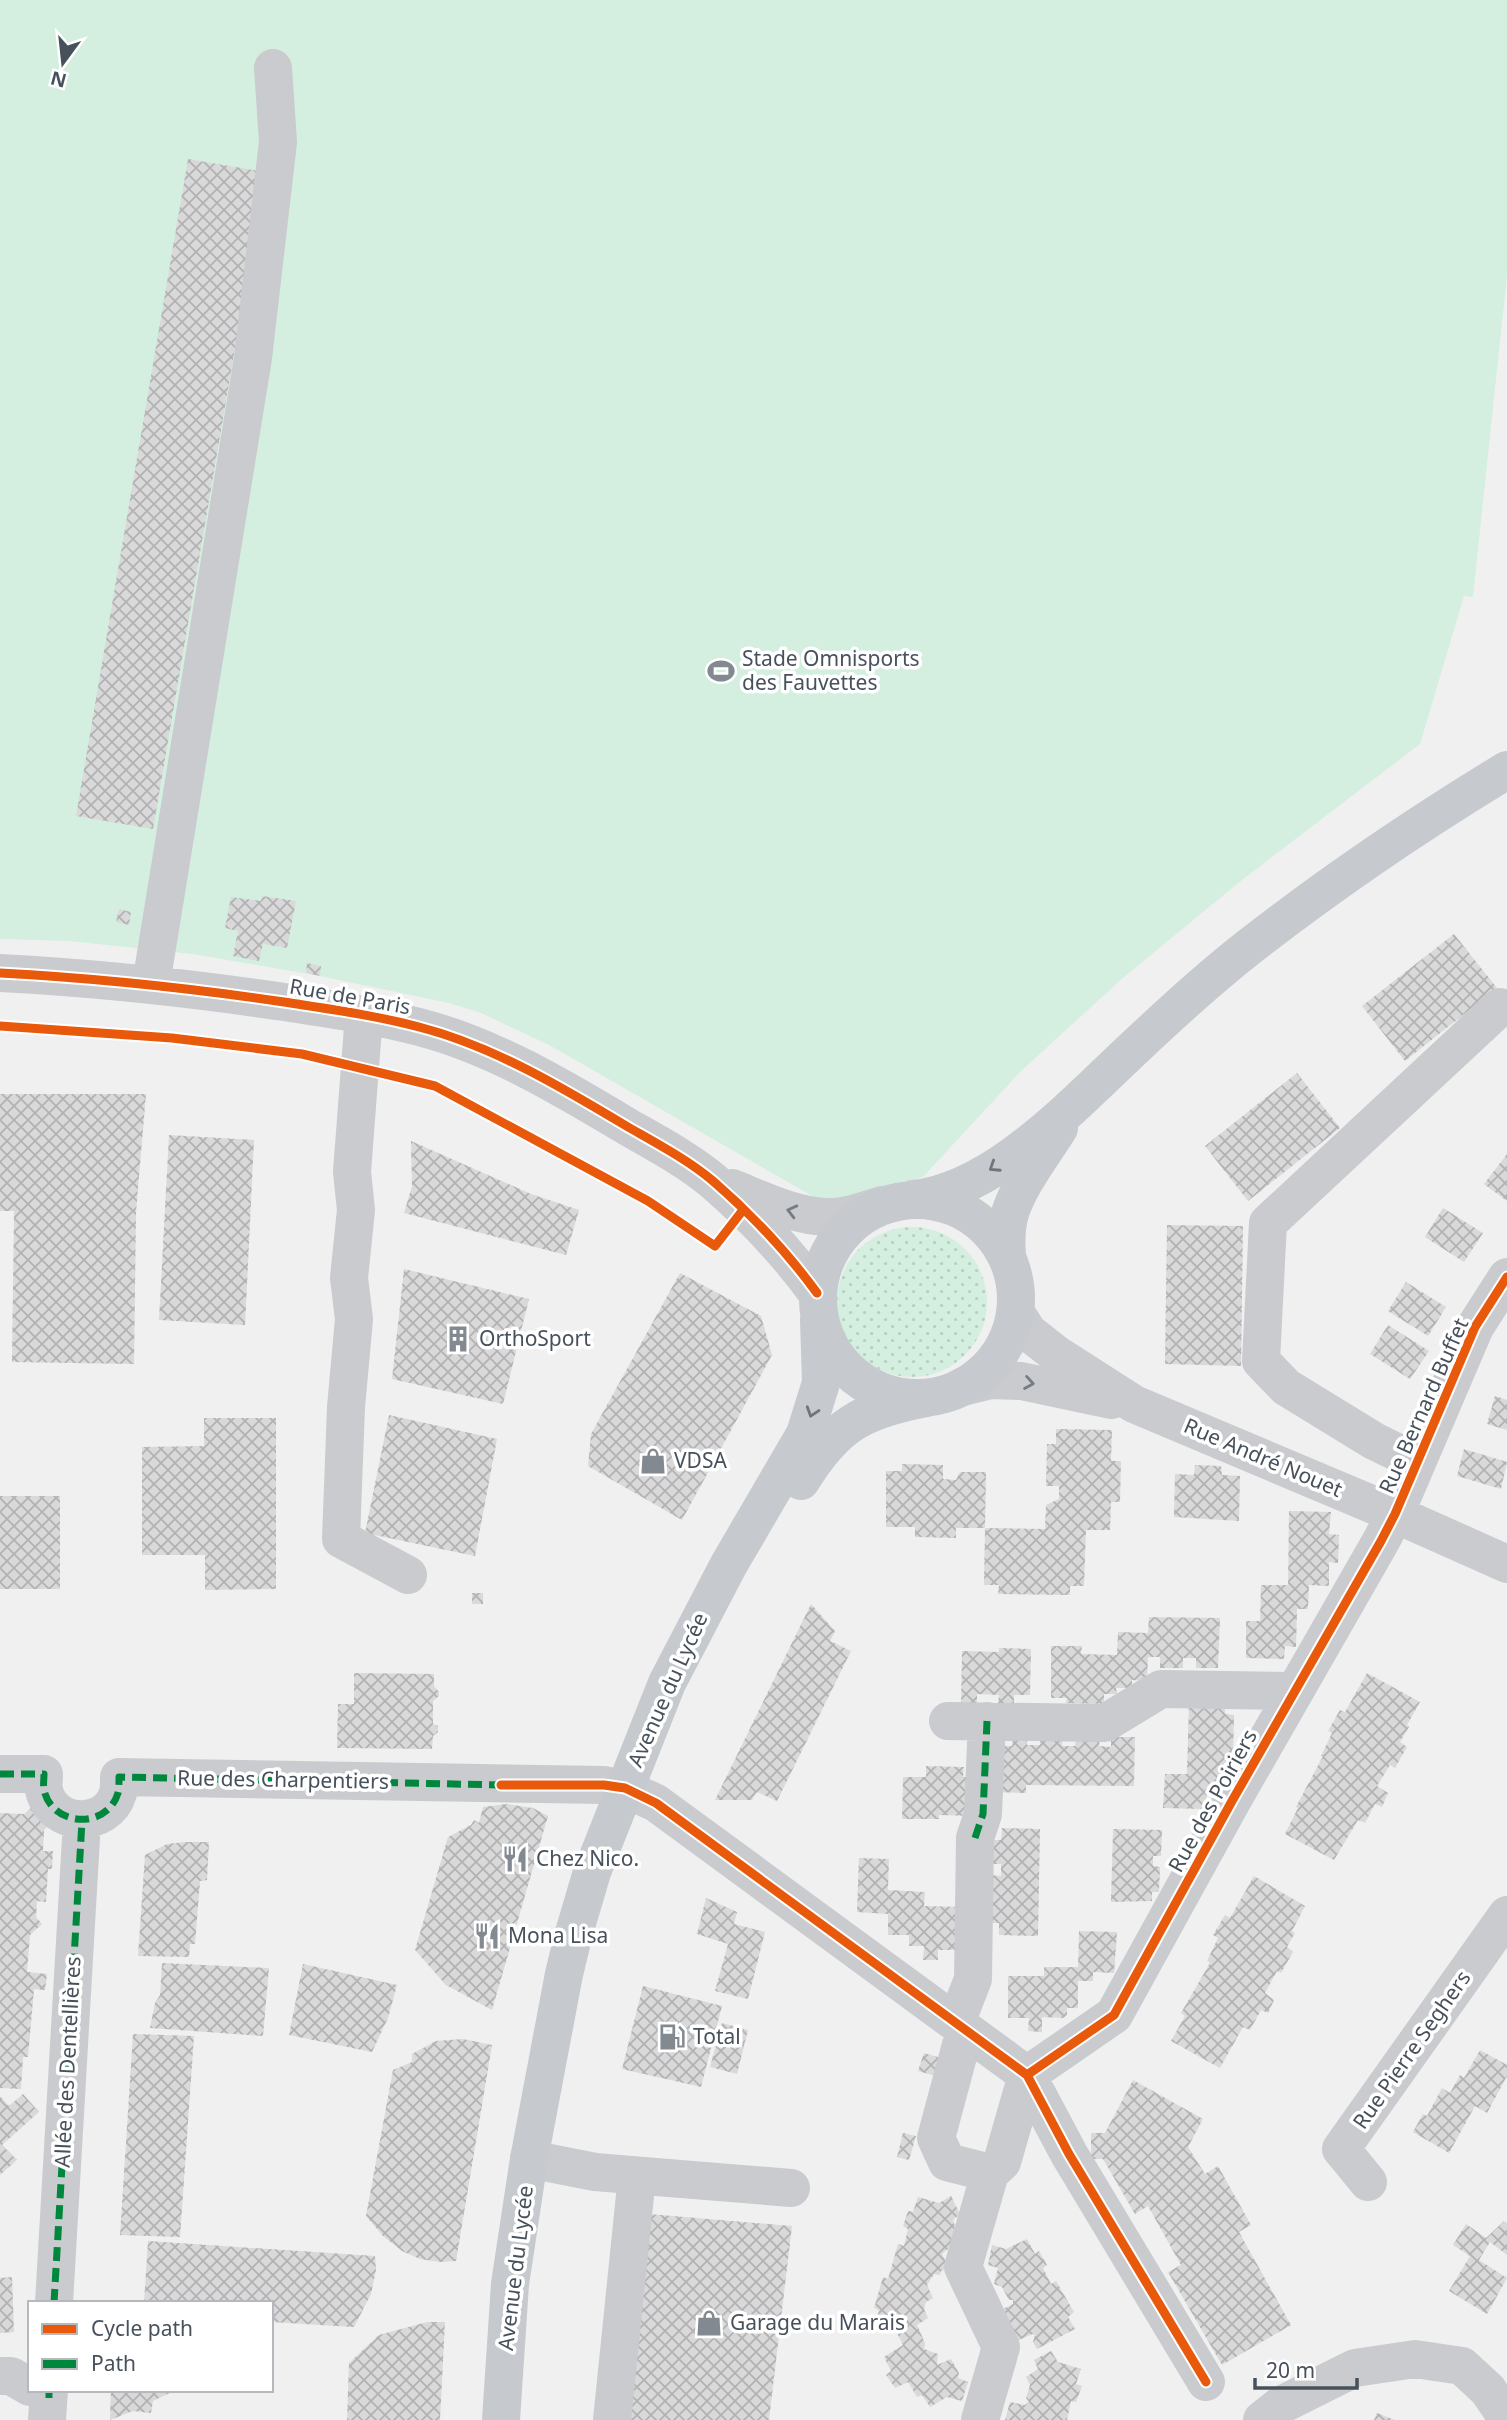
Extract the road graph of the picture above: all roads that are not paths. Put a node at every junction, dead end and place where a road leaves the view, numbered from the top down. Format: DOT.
graph roads {
  1 [pos="273,68"];
  2 [pos="1507,770"];
  3 [pos="0,973"];
  4 [pos="151,984"];
  5 [pos="1500,1007"];
  6 [pos="364,1014"];
  7 [pos="1069,1111"];
  8 [pos="710,1179"];
  9 [pos="898,1202"];
  10 [pos="1007,1256"];
  11 [pos="1507,1277"];
  12 [pos="818,1307"];
  13 [pos="1016,1313"];
  14 [pos="962,1387"];
  15 [pos="926,1398"];
  16 [pos="1134,1404"];
  17 [pos="1417,1462"];
  18 [pos="1395,1514"];
  19 [pos="1507,1564"];
  20 [pos="408,1574"];
  21 [pos="1294,1690"];
  22 [pos="948,1721"];
  23 [pos="987,1721"];
  24 [pos="0,1774"];
  25 [pos="633,1792"];
  26 [pos="82,1821"];
  27 [pos="1507,1915"];
  28 [pos="960,2026"];
  29 [pos="1027,2075"];
  30 [pos="529,2159"];
  31 [pos="990,2174"];
  32 [pos="637,2176"];
  33 [pos="1368,2182"];
  34 [pos="791,2188"];
  35 [pos="54,2301"];
  36 [pos="0,2376"];
  37 [pos="1206,2382"];
  38 [pos="28,2388"];
  39 [pos="1500,2393"];
  40 [pos="501,2420"];
  41 [pos="612,2420"];
  42 [pos="980,2420"];
  43 [pos="1262,2420"];
  1 -- 4 [label="street"];
  2 -- 7 [label="main road"];
  3 -- 4 [label="street, Rue de Paris"];
  4 -- 6 [label="street, Rue de Paris"];
  5 -- 17 [label="street"];
  6 -- 8 [label="street, Rue de Paris"];
  6 -- 20 [label="street"];
  7 -- 9 [label="main road, one-way"];
  7 -- 10 [label="main road"];
  9 -- 8 [label="street, Rue de Paris, one-way"];
  8 -- 12 [label="street, Rue de Paris"];
  9 -- 10 [label="main road"];
  9 -- 12 [label="main road"];
  10 -- 13 [label="main road"];
  11 -- 17 [label="street, Rue Bernard Buffet"];
  12 -- 15 [label="main road"];
  12 -- 25 [label="main road, Avenue du Lycée, one-way"];
  13 -- 14 [label="main road"];
  13 -- 16 [label="street, Rue André Nouet"];
  14 -- 15 [label="main road"];
  14 -- 16 [label="street, Rue André Nouet, one-way"];
  15 -- 25 [label="main road, Avenue du Lycée"];
  16 -- 18 [label="street, Rue André Nouet"];
  17 -- 18 [label="street, Rue Bernard Buffet"];
  18 -- 19 [label="street, Rue André Nouet"];
  18 -- 21 [label="street, Rue des Poiriers"];
  21 -- 23 [label="street"];
  21 -- 29 [label="street, Rue des Poiriers"];
  22 -- 23 [label="street"];
  23 -- 28 [label="street"];
  24 -- 26 [label="street"];
  25 -- 26 [label="street, Rue des Charpentiers"];
  25 -- 28 [label="street"];
  25 -- 30 [label="main road, Avenue du Lycée"];
  26 -- 35 [label="street, Allée des Dentellières"];
  27 -- 33 [label="street, Rue Pierre Seghers"];
  28 -- 29 [label="street"];
  28 -- 31 [label="street"];
  29 -- 31 [label="street"];
  29 -- 37 [label="street"];
  30 -- 32 [label="street"];
  30 -- 40 [label="main road, Avenue du Lycée"];
  31 -- 42 [label="street"];
  32 -- 34 [label="street"];
  32 -- 41 [label="street"];
  36 -- 38 [label="street"];
  39 -- 43 [label="street"];
}
